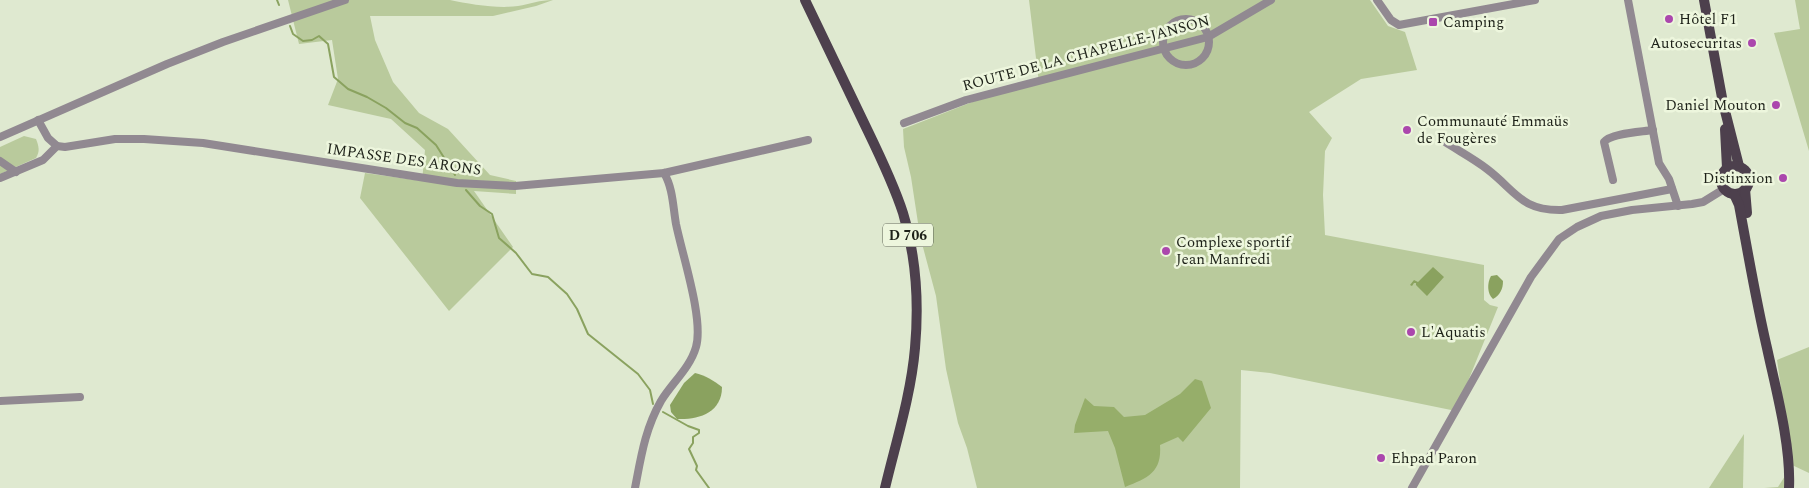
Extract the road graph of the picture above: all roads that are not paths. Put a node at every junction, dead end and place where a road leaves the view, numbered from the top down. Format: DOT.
graph roads {
  1 [pos="345,0"];
  2 [pos="806,0"];
  3 [pos="1271,0"];
  4 [pos="1377,0"];
  5 [pos="1535,0"];
  6 [pos="1628,0"];
  7 [pos="1704,0"];
  8 [pos="1208,36"];
  9 [pos="1163,48"];
  10 [pos="1723,103"];
  11 [pos="38,120"];
  12 [pos="904,123"];
  13 [pos="1653,130"];
  14 [pos="0,137"];
  15 [pos="808,140"];
  16 [pos="1445,142"];
  17 [pos="56,146"];
  18 [pos="0,161"];
  19 [pos="1739,166"];
  20 [pos="1727,168"];
  21 [pos="16,172"];
  22 [pos="664,173"];
  23 [pos="0,178"];
  24 [pos="1614,180"];
  25 [pos="1672,189"];
  26 [pos="1745,190"];
  27 [pos="1729,192"];
  28 [pos="1678,206"];
  29 [pos="1774,376"];
  30 [pos="80,397"];
  31 [pos="0,401"];
  32 [pos="635,488"];
  33 [pos="885,488"];
  34 [pos="1412,488"];
  35 [pos="1789,488"];
  1 -- 11 [label="street"];
  2 -- 33 [label="main road, D 706"];
  3 -- 8 [label="street, ROUTE DE LA CHAPELLE-JANSON"];
  4 -- 5 [label="street"];
  6 -- 13 [label="street"];
  7 -- 10 [label="main road"];
  8 -- 9 [label="street, ROUTE DE LA CHAPELLE-JANSON"];
  8 -- 9 [label="street"];
  8 -- 9 [label="street"];
  9 -- 12 [label="street, ROUTE DE LA CHAPELLE-JANSON"];
  10 -- 19 [label="main road"];
  10 -- 20 [label="main road"];
  11 -- 14 [label="street"];
  11 -- 17 [label="street"];
  13 -- 24 [label="street"];
  13 -- 25 [label="street"];
  15 -- 22 [label="street, IMPASSE DES ARONS"];
  16 -- 25 [label="street"];
  17 -- 21 [label="street"];
  17 -- 22 [label="street, IMPASSE DES ARONS"];
  18 -- 21 [label="street"];
  19 -- 20 [label="main road"];
  19 -- 26 [label="main road"];
  20 -- 27 [label="main road"];
  21 -- 23 [label="street"];
  22 -- 32 [label="street"];
  25 -- 28 [label="street"];
  26 -- 27 [label="main road"];
  26 -- 29 [label="main road"];
  27 -- 28 [label="street"];
  27 -- 29 [label="main road"];
  28 -- 34 [label="street"];
  29 -- 35 [label="main road"];
  30 -- 31 [label="street"];
}
